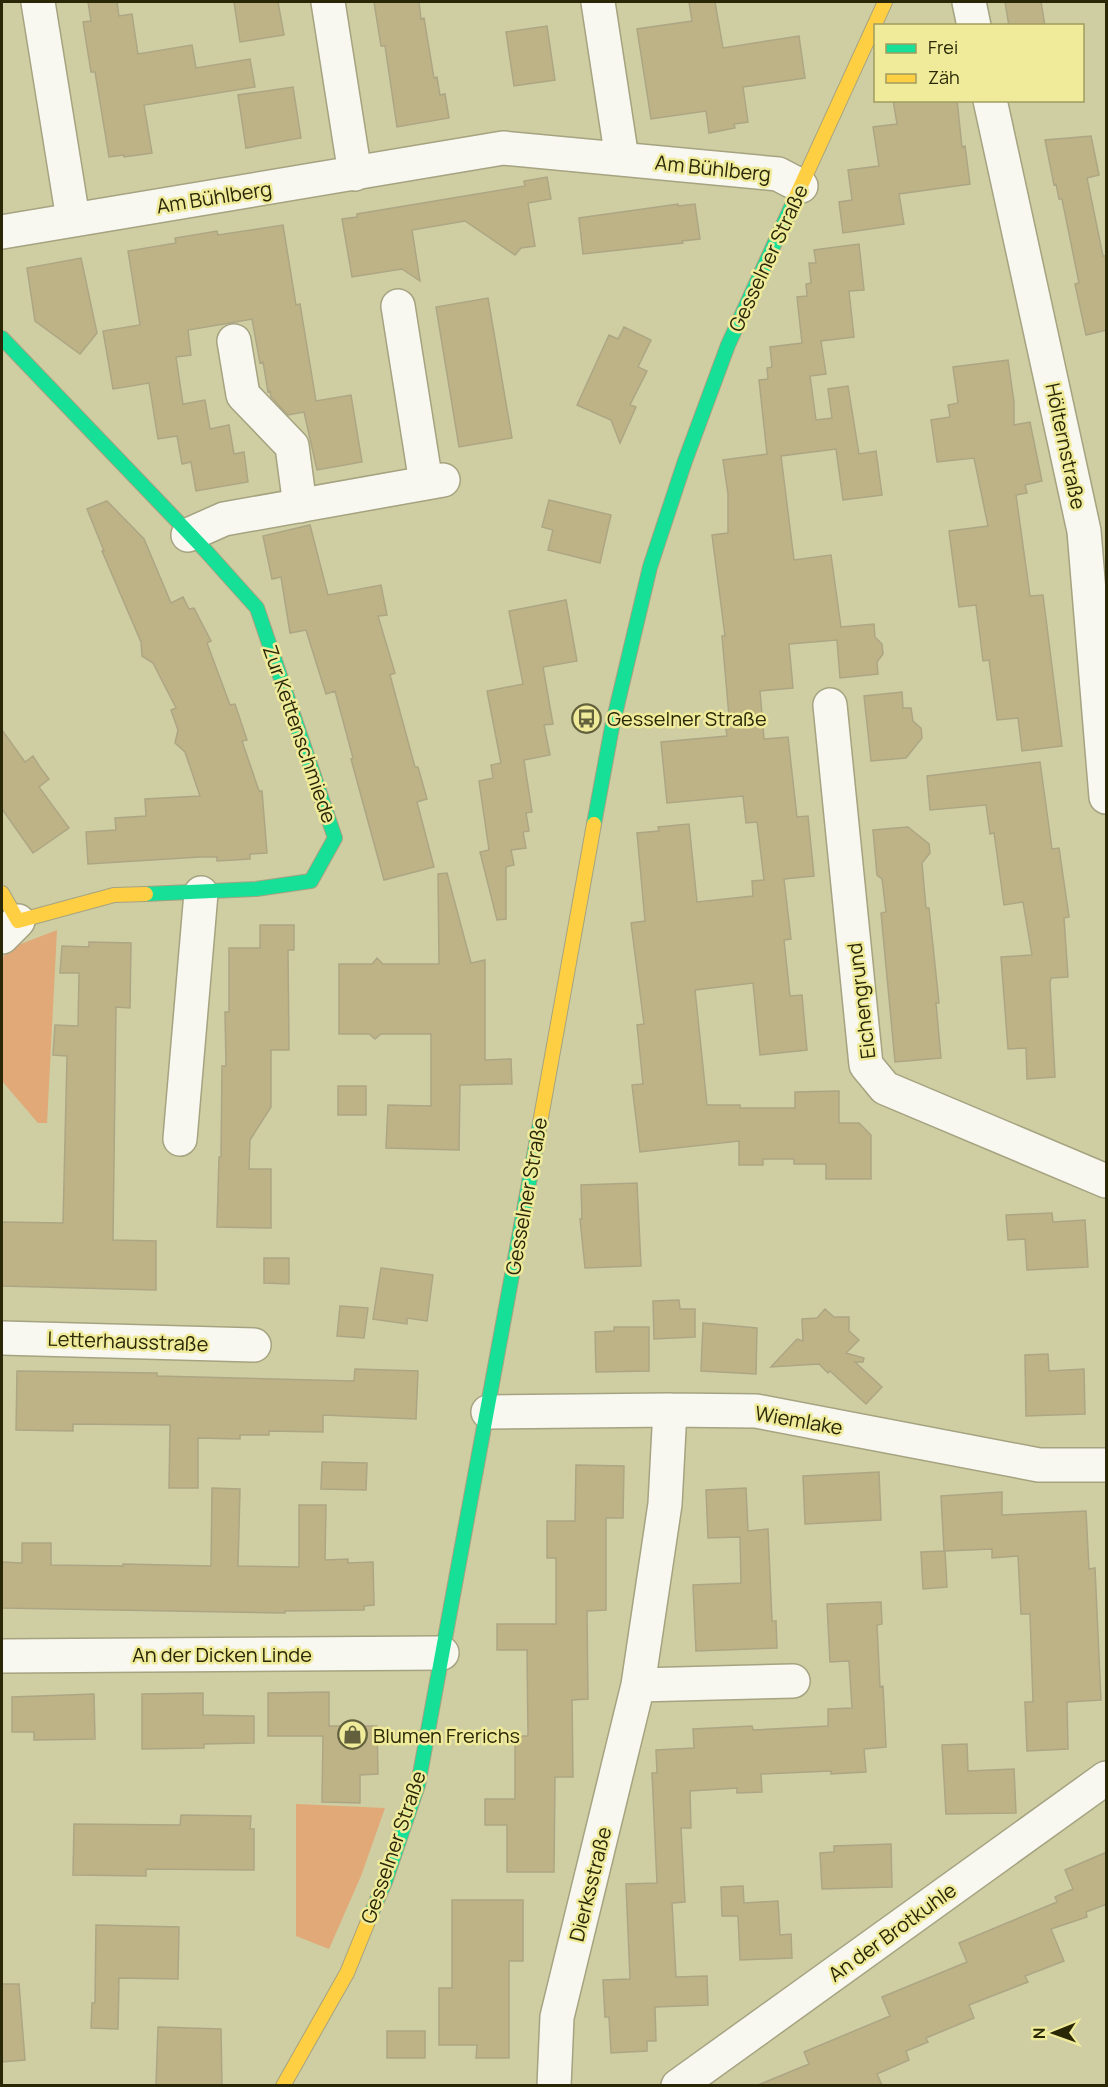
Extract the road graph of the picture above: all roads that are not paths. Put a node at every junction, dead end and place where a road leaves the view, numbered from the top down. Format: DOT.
graph roads {
  1 [pos="38,2"];
  2 [pos="328,2"];
  3 [pos="598,2"];
  4 [pos="885,2"];
  5 [pos="969,2"];
  6 [pos="875,24"];
  7 [pos="974,24"];
  8 [pos="874,26"];
  9 [pos="990,102"];
  10 [pos="622,159"];
  11 [pos="355,174"];
  12 [pos="801,186"];
  13 [pos="73,219"];
  14 [pos="2,232"];
  15 [pos="398,306"];
  16 [pos="2,338"];
  17 [pos="234,341"];
  18 [pos="300,506"];
  19 [pos="1095,531"];
  20 [pos="188,535"];
  21 [pos="830,705"];
  22 [pos="1107,797"];
  23 [pos="2,893"];
  24 [pos="201,893"];
  25 [pos="10,929"];
  26 [pos="180,1139"];
  27 [pos="1107,1181"];
  28 [pos="2,1338"];
  29 [pos="254,1345"];
  30 [pos="670,1410"];
  31 [pos="488,1412"];
  32 [pos="1107,1465"];
  33 [pos="442,1653"];
  34 [pos="2,1656"];
  35 [pos="793,1681"];
  36 [pos="638,1685"];
  37 [pos="1107,1778"];
  38 [pos="283,2085"];
  39 [pos="554,2085"];
  40 [pos="678,2085"];
  1 -- 13 [label="street"];
  2 -- 11 [label="street"];
  3 -- 10 [label="street"];
  4 -- 6 [label="street, Gesselner Straße"];
  5 -- 7 [label="street"];
  8 -- 12 [label="street, Gesselner Straße"];
  9 -- 19 [label="street, Hölternstraße"];
  10 -- 11 [label="street, Am Bühlberg"];
  10 -- 12 [label="street, Am Bühlberg"];
  11 -- 13 [label="street, Am Bühlberg"];
  12 -- 31 [label="street, Gesselner Straße"];
  13 -- 14 [label="street, Am Bühlberg"];
  15 -- 18 [label="street"];
  16 -- 20 [label="street, Zur Kettenschmiede"];
  17 -- 18 [label="street"];
  18 -- 20 [label="street"];
  19 -- 22 [label="street, Hölternstraße"];
  20 -- 24 [label="street, Zur Kettenschmiede"];
  21 -- 27 [label="street, Eichengrund"];
  23 -- 25 [label="street, Zur Kettenschmiede"];
  24 -- 25 [label="street, Zur Kettenschmiede"];
  24 -- 26 [label="street"];
  28 -- 29 [label="street, Letterhausstraße"];
  30 -- 31 [label="street, Wiemlake"];
  30 -- 32 [label="street, Wiemlake"];
  30 -- 36 [label="street, Dierksstraße"];
  31 -- 33 [label="street, Gesselner Straße"];
  33 -- 34 [label="street, An der Dicken Linde"];
  33 -- 38 [label="street, Gesselner Straße"];
  35 -- 36 [label="street"];
  36 -- 39 [label="street, Dierksstraße"];
  37 -- 40 [label="street, An der Brotkuhle"];
}
